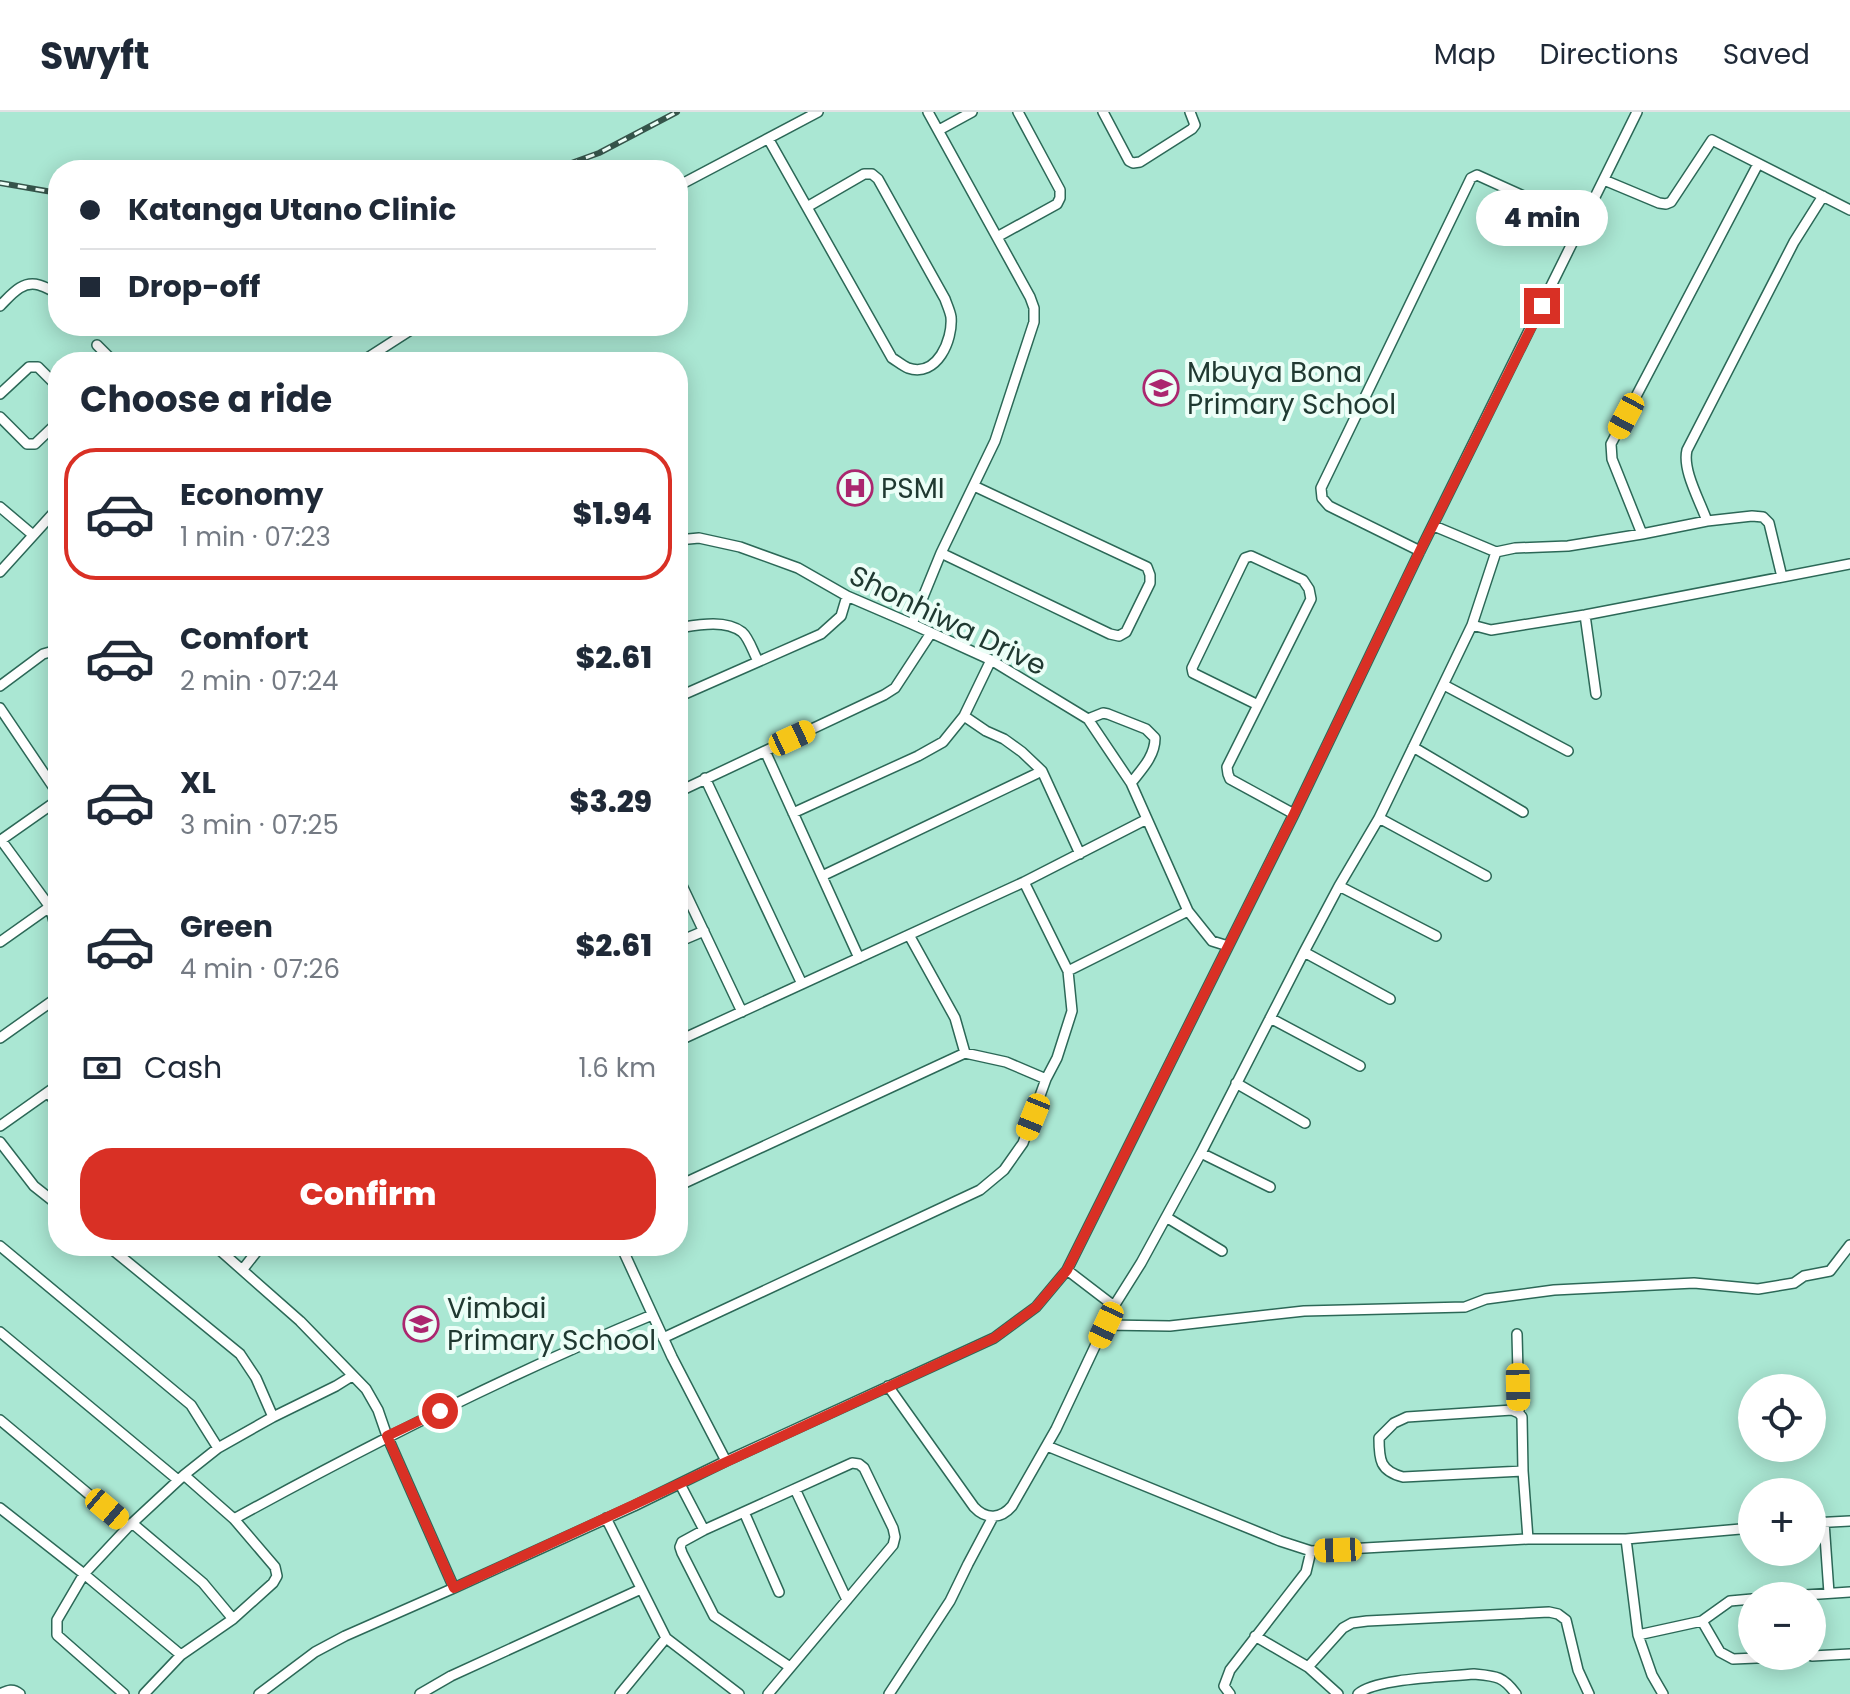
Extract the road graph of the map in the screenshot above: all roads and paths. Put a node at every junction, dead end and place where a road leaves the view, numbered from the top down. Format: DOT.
graph roads {
  1 [pos="818,112"];
  2 [pos="928,112"];
  3 [pos="972,112"];
  4 [pos="1018,112"];
  5 [pos="1103,112"];
  6 [pos="1190,112"];
  7 [pos="1637,112"];
  8 [pos="939,130"];
  9 [pos="769,140"];
  10 [pos="1758,164"];
  11 [pos="1604,180"];
  12 [pos="688,181"];
  13 [pos="1823,196"];
  14 [pos="807,207"];
  15 [pos="1850,210"];
  16 [pos="1583,223"];
  17 [pos="997,237"];
  18 [pos="48,289"];
  19 [pos="0,306"];
  20 [pos="401,336"];
  21 [pos="97,345"];
  22 [pos="104,352"];
  23 [pos="377,352"];
  24 [pos="48,377"];
  25 [pos="0,394"];
  26 [pos="0,417"];
  27 [pos="48,432"];
  28 [pos="974,486"];
  29 [pos="0,507"];
  30 [pos="48,519"];
  31 [pos="1707,521"];
  32 [pos="1434,526"];
  33 [pos="1642,534"];
  34 [pos="33,535"];
  35 [pos="688,539"];
  36 [pos="1420,551"];
  37 [pos="1496,552"];
  38 [pos="941,553"];
  39 [pos="1850,564"];
  40 [pos="0,572"];
  41 [pos="1782,577"];
  42 [pos="847,596"];
  43 [pos="1585,615"];
  44 [pos="912,624"];
  45 [pos="1472,625"];
  46 [pos="688,627"];
  47 [pos="931,633"];
  48 [pos="48,653"];
  49 [pos="991,660"];
  50 [pos="758,661"];
  51 [pos="1444,685"];
  52 [pos="0,686"];
  53 [pos="688,692"];
  54 [pos="1596,694"];
  55 [pos="1258,705"];
  56 [pos="0,708"];
  57 [pos="964,716"];
  58 [pos="1088,719"];
  59 [pos="1413,747"];
  60 [pos="765,751"];
  61 [pos="1568,751"];
  62 [pos="1042,771"];
  63 [pos="705,778"];
  64 [pos="48,782"];
  65 [pos="1131,783"];
  66 [pos="688,787"];
  67 [pos="48,804"];
  68 [pos="1523,812"];
  69 [pos="793,813"];
  70 [pos="1294,814"];
  71 [pos="1379,818"];
  72 [pos="1147,819"];
  73 [pos="1,839"];
  74 [pos="1080,854"];
  75 [pos="822,876"];
  76 [pos="1486,876"];
  77 [pos="1024,882"];
  78 [pos="1339,886"];
  79 [pos="48,897"];
  80 [pos="688,898"];
  81 [pos="48,908"];
  82 [pos="1188,911"];
  83 [pos="704,931"];
  84 [pos="909,935"];
  85 [pos="1436,936"];
  86 [pos="688,938"];
  87 [pos="0,942"];
  88 [pos="1228,946"];
  89 [pos="1304,952"];
  90 [pos="859,958"];
  91 [pos="1068,971"];
  92 [pos="802,984"];
  93 [pos="1390,999"];
  94 [pos="48,1004"];
  95 [pos="742,1012"];
  96 [pos="1270,1018"];
  97 [pos="688,1036"];
  98 [pos="0,1038"];
  99 [pos="965,1053"];
  100 [pos="1360,1066"];
  101 [pos="1046,1079"];
  102 [pos="1236,1083"];
  103 [pos="48,1092"];
  104 [pos="1305,1123"];
  105 [pos="0,1126"];
  106 [pos="0,1142"];
  107 [pos="1201,1153"];
  108 [pos="688,1181"];
  109 [pos="1270,1187"];
  110 [pos="48,1197"];
  111 [pos="1166,1217"];
  112 [pos="1850,1245"];
  113 [pos="0,1246"];
  114 [pos="1222,1251"];
  115 [pos="120,1256"];
  116 [pos="227,1256"];
  117 [pos="253,1256"];
  118 [pos="625,1256"];
  119 [pos="243,1269"];
  120 [pos="1067,1270"];
  121 [pos="1114,1306"];
  122 [pos="652,1315"];
  123 [pos="1106,1325"];
  124 [pos="0,1332"];
  125 [pos="1517,1334"];
  126 [pos="663,1338"];
  127 [pos="352,1376"];
  128 [pos="888,1386"];
  129 [pos="1519,1413"];
  130 [pos="273,1417"];
  131 [pos="0,1420"];
  132 [pos="387,1436"];
  133 [pos="1047,1446"];
  134 [pos="218,1448"];
  135 [pos="726,1461"];
  136 [pos="1523,1471"];
  137 [pos="181,1478"];
  138 [pos="680,1484"];
  139 [pos="795,1489"];
  140 [pos="0,1508"];
  141 [pos="744,1512"];
  142 [pos="993,1517"];
  143 [pos="606,1518"];
  144 [pos="234,1519"];
  145 [pos="1850,1521"];
  146 [pos="1826,1522"];
  147 [pos="130,1525"];
  148 [pos="1738,1529"];
  149 [pos="704,1530"];
  150 [pos="1528,1539"];
  151 [pos="1626,1539"];
  152 [pos="1826,1550"];
  153 [pos="1311,1551"];
  154 [pos="84,1574"];
  155 [pos="454,1588"];
  156 [pos="641,1589"];
  157 [pos="779,1592"];
  158 [pos="1850,1592"];
  159 [pos="1826,1593"];
  160 [pos="1829,1593"];
  161 [pos="847,1600"];
  162 [pos="1738,1600"];
  163 [pos="233,1619"];
  164 [pos="1702,1621"];
  165 [pos="1638,1635"];
  166 [pos="1255,1636"];
  167 [pos="666,1638"];
  168 [pos="1850,1654"];
  169 [pos="181,1655"];
  170 [pos="1826,1655"];
  171 [pos="1738,1659"];
  172 [pos="790,1667"];
  173 [pos="1308,1667"];
  174 [pos="625,1692"];
  175 [pos="0,1694"];
  176 [pos="20,1694"];
  177 [pos="124,1694"];
  178 [pos="144,1694"];
  179 [pos="259,1694"];
  180 [pos="420,1694"];
  181 [pos="739,1694"];
  182 [pos="768,1694"];
  183 [pos="889,1694"];
  184 [pos="1230,1694"];
  185 [pos="1338,1694"];
  186 [pos="1358,1694"];
  187 [pos="1516,1694"];
  188 [pos="1589,1694"];
  189 [pos="1663,1694"];
  1 -- 9 [label="street"];
  2 -- 8 [label="street"];
  3 -- 8 [label="street"];
  4 -- 17 [label="street"];
  5 -- 6 [label="street"];
  7 -- 11 [label="street"];
  8 -- 17 [label="street"];
  9 -- 12 [label="street"];
  9 -- 14 [label="street"];
  10 -- 11 [label="street"];
  10 -- 13 [label="street"];
  10 -- 33 [label="street"];
  11 -- 16 [label="street"];
  13 -- 15 [label="street"];
  13 -- 31 [label="street"];
  14 -- 14 [label="street"];
  16 -- 32 [label="street"];
  16 -- 36 [label="street"];
  17 -- 28 [label="street"];
  18 -- 19 [label="street"];
  20 -- 23 [label="street"];
  21 -- 22 [label="street"];
  24 -- 25 [label="street"];
  26 -- 27 [label="street"];
  28 -- 38 [label="street"];
  28 -- 38 [label="street"];
  29 -- 34 [label="street"];
  30 -- 34 [label="street"];
  31 -- 33 [label="street"];
  31 -- 41 [label="street"];
  32 -- 36 [label="street"];
  32 -- 37 [label="street"];
  33 -- 37 [label="street"];
  34 -- 40 [label="street"];
  35 -- 42 [label="street, Shonhiwa Drive"];
  36 -- 70 [label="street"];
  37 -- 45 [label="street"];
  38 -- 44 [label="street"];
  39 -- 41 [label="street"];
  41 -- 43 [label="street"];
  42 -- 44 [label="street, Shonhiwa Drive"];
  42 -- 50 [label="street"];
  43 -- 45 [label="street"];
  43 -- 54 [label="street"];
  44 -- 47 [label="street, Shonhiwa Drive"];
  45 -- 51 [label="street"];
  46 -- 50 [label="street"];
  47 -- 49 [label="street, Shonhiwa Drive"];
  47 -- 60 [label="street"];
  48 -- 52 [label="street"];
  49 -- 57 [label="street"];
  49 -- 58 [label="street, Shonhiwa Drive"];
  50 -- 53 [label="street"];
  51 -- 59 [label="street"];
  51 -- 61 [label="street"];
  55 -- 55 [label="street"];
  55 -- 70 [label="street"];
  56 -- 64 [label="street"];
  57 -- 62 [label="street"];
  57 -- 69 [label="street"];
  58 -- 65 [label="street, Shonhiwa Drive"];
  58 -- 65 [label="street"];
  59 -- 68 [label="street"];
  59 -- 71 [label="street"];
  60 -- 63 [label="street"];
  60 -- 69 [label="street"];
  62 -- 74 [label="street"];
  62 -- 75 [label="street"];
  63 -- 66 [label="street"];
  63 -- 92 [label="street"];
  65 -- 72 [label="street, Shonhiwa Drive"];
  67 -- 73 [label="street"];
  69 -- 75 [label="street"];
  70 -- 88 [label="street"];
  71 -- 76 [label="street"];
  71 -- 78 [label="street"];
  72 -- 74 [label="street"];
  72 -- 82 [label="street, Shonhiwa Drive"];
  73 -- 79 [label="street"];
  74 -- 77 [label="street"];
  75 -- 90 [label="street"];
  77 -- 84 [label="street"];
  77 -- 91 [label="street"];
  78 -- 85 [label="street"];
  78 -- 89 [label="street"];
  80 -- 83 [label="street"];
  81 -- 87 [label="street"];
  82 -- 88 [label="street, Shonhiwa Drive"];
  82 -- 91 [label="street"];
  83 -- 86 [label="street"];
  83 -- 95 [label="street"];
  84 -- 90 [label="street"];
  84 -- 99 [label="street"];
  88 -- 120 [label="street"];
  89 -- 93 [label="street"];
  89 -- 96 [label="street"];
  90 -- 92 [label="street"];
  91 -- 101 [label="street"];
  92 -- 95 [label="street"];
  94 -- 98 [label="street"];
  95 -- 97 [label="street"];
  96 -- 100 [label="street"];
  96 -- 102 [label="street"];
  99 -- 101 [label="street"];
  99 -- 108 [label="street"];
  101 -- 126 [label="street"];
  102 -- 104 [label="street"];
  102 -- 107 [label="street"];
  103 -- 105 [label="street"];
  106 -- 110 [label="street"];
  107 -- 109 [label="street"];
  107 -- 111 [label="street"];
  111 -- 114 [label="street"];
  111 -- 121 [label="street"];
  112 -- 123 [label="street"];
  113 -- 134 [label="street"];
  115 -- 130 [label="street"];
  116 -- 119 [label="street"];
  117 -- 119 [label="street"];
  118 -- 122 [label="street"];
  119 -- 127 [label="street"];
  120 -- 121 [label="street"];
  120 -- 128 [label="street"];
  121 -- 123 [label="street"];
  122 -- 126 [label="street"];
  122 -- 132 [label="street"];
  123 -- 133 [label="street"];
  124 -- 137 [label="street"];
  125 -- 129 [label="street"];
  126 -- 135 [label="street"];
  127 -- 130 [label="street"];
  127 -- 132 [label="street"];
  128 -- 135 [label="street"];
  128 -- 142 [label="street"];
  129 -- 136 [label="street"];
  129 -- 136 [label="street"];
  130 -- 134 [label="street"];
  131 -- 147 [label="street"];
  132 -- 144 [label="street"];
  132 -- 155 [label="street"];
  133 -- 142 [label="street"];
  133 -- 153 [label="street"];
  134 -- 137 [label="street"];
  135 -- 138 [label="street"];
  136 -- 150 [label="street"];
  137 -- 144 [label="street"];
  137 -- 147 [label="street"];
  138 -- 143 [label="street"];
  138 -- 149 [label="street"];
  139 -- 141 [label="street"];
  139 -- 161 [label="street"];
  139 -- 161 [label="street"];
  140 -- 154 [label="street"];
  141 -- 149 [label="street"];
  141 -- 157 [label="street"];
  142 -- 183 [label="street"];
  143 -- 155 [label="street"];
  143 -- 156 [label="street"];
  144 -- 163 [label="street"];
  145 -- 146 [label="street"];
  147 -- 154 [label="street"];
  147 -- 163 [label="street"];
  148 -- 151 [label="street"];
  149 -- 172 [label="street"];
  150 -- 151 [label="street"];
  150 -- 153 [label="street"];
  151 -- 165 [label="street"];
  152 -- 160 [label="street"];
  153 -- 166 [label="street"];
  154 -- 169 [label="street"];
  154 -- 177 [label="street"];
  155 -- 179 [label="street"];
  156 -- 167 [label="street"];
  156 -- 180 [label="street"];
  158 -- 160 [label="street"];
  159 -- 160 [label="street"];
  161 -- 172 [label="street"];
  162 -- 164 [label="street"];
  163 -- 169 [label="street"];
  164 -- 165 [label="street"];
  164 -- 171 [label="street"];
  165 -- 189 [label="street"];
  166 -- 173 [label="street"];
  166 -- 184 [label="street"];
  167 -- 174 [label="street"];
  167 -- 181 [label="street"];
  168 -- 170 [label="street"];
  169 -- 178 [label="street"];
  172 -- 182 [label="street"];
  173 -- 185 [label="street"];
  173 -- 188 [label="street"];
  175 -- 176 [label="street"];
  186 -- 187 [label="street"];
}
